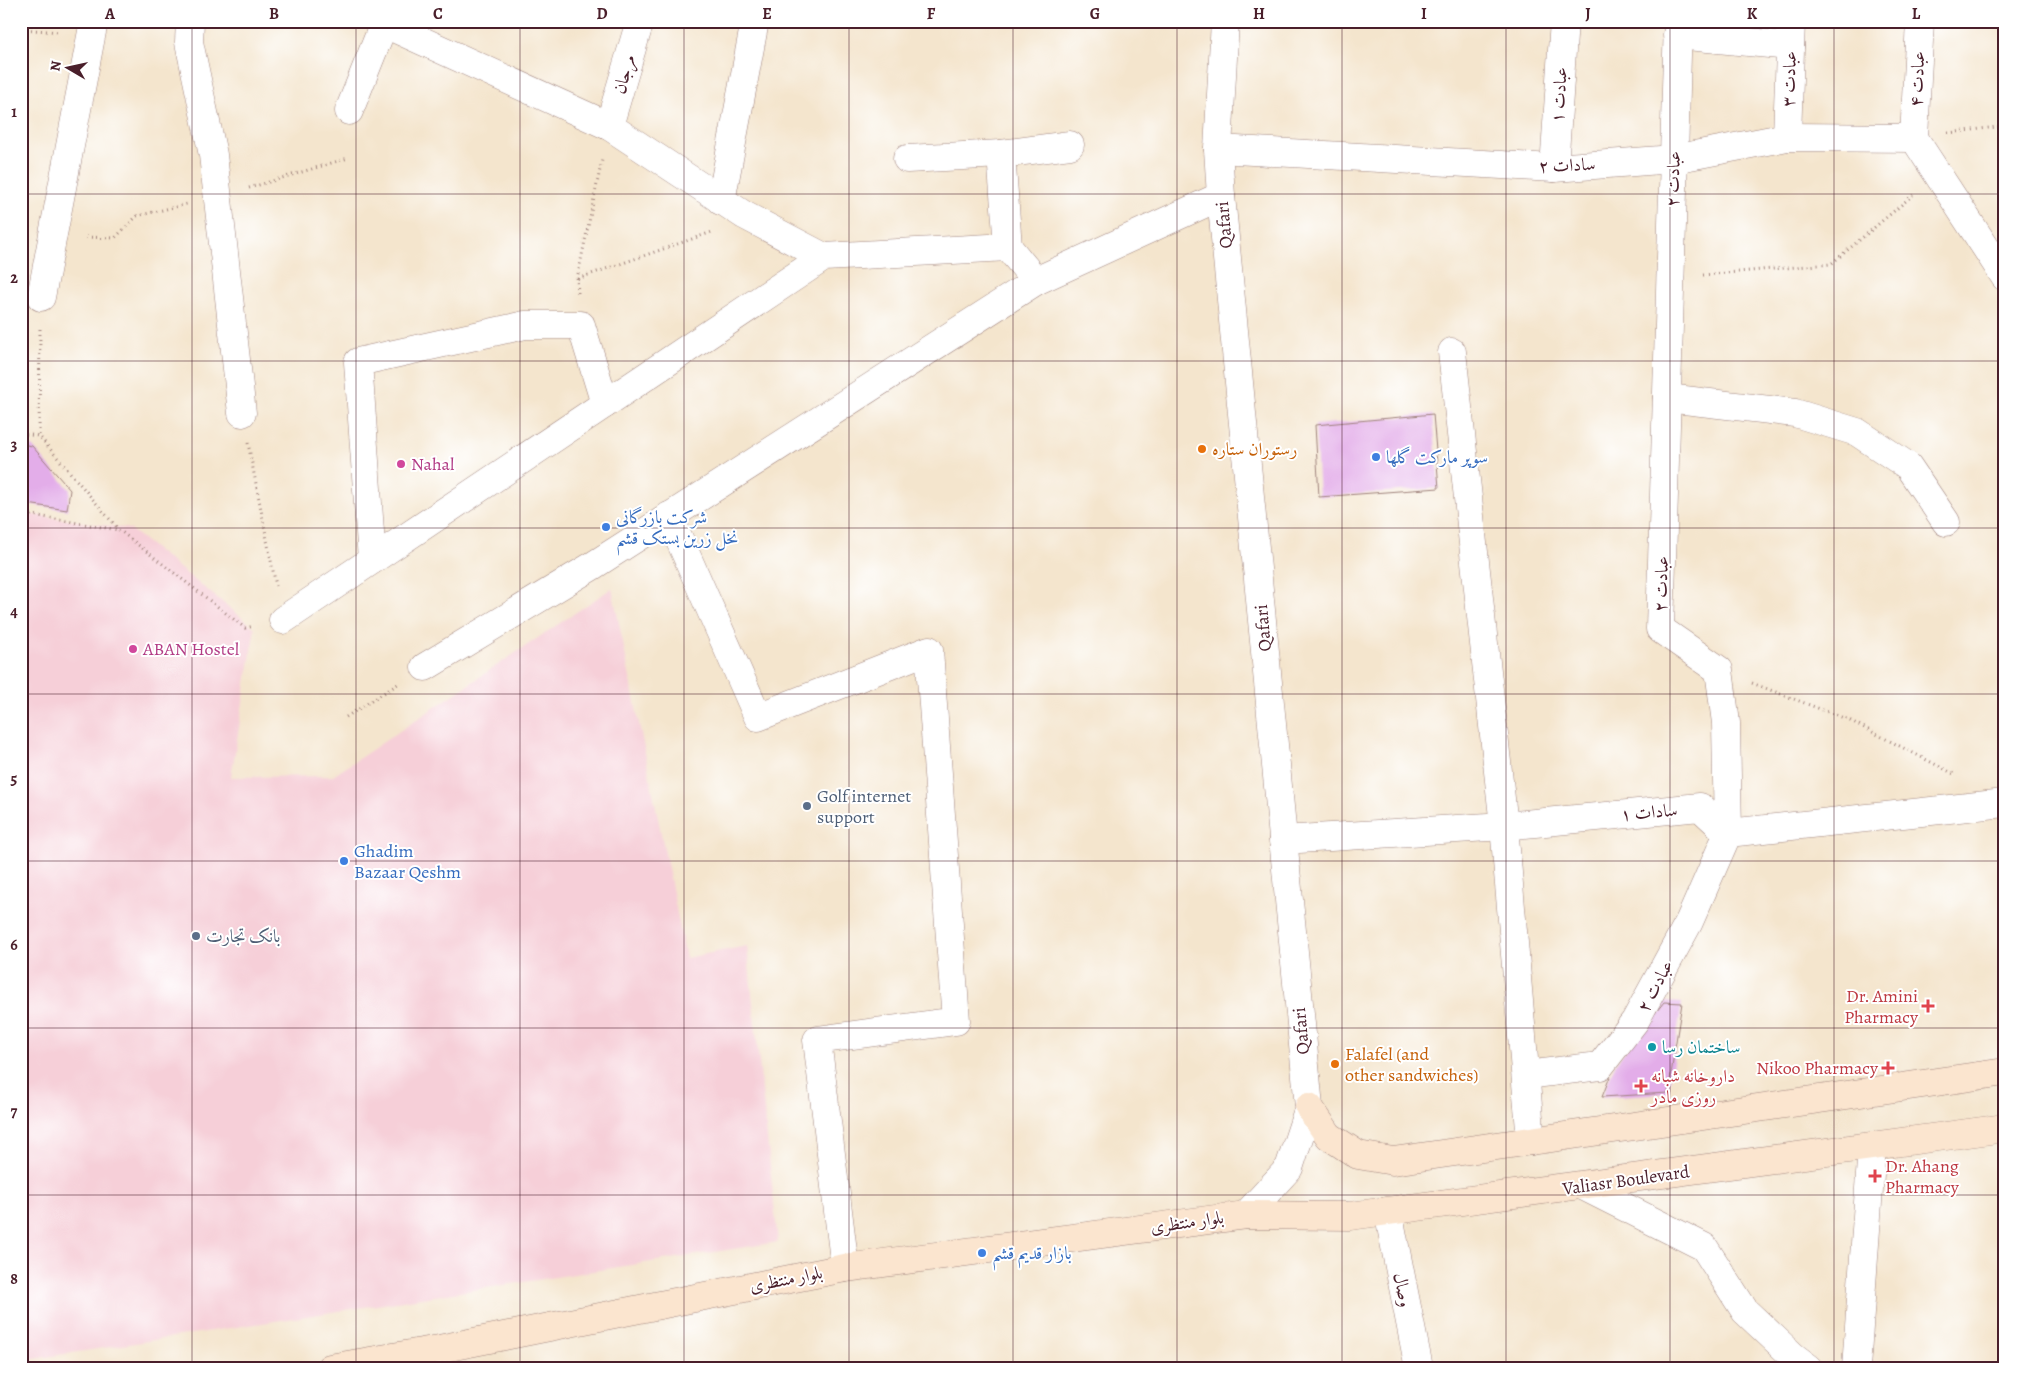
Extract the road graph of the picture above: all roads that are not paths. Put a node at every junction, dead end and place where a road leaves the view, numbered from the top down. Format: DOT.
graph roads {
  1 [pos="190,21"];
  2 [pos="640,21"];
  3 [pos="756,21"];
  4 [pos="1225,21"];
  5 [pos="1564,21"];
  6 [pos="1920,21"];
  7 [pos="385,23"];
  8 [pos="92,28"];
  9 [pos="1678,28"];
  10 [pos="1791,33"];
  11 [pos="349,111"];
  12 [pos="609,126"];
  13 [pos="1787,137"];
  14 [pos="1914,138"];
  15 [pos="1070,145"];
  16 [pos="1218,150"];
  17 [pos="1001,154"];
  18 [pos="907,159"];
  19 [pos="1674,159"];
  20 [pos="1554,168"];
  21 [pos="1221,196"];
  22 [pos="721,201"];
  23 [pos="1008,247"];
  24 [pos="824,257"];
  25 [pos="2005,276"];
  26 [pos="1036,281"];
  27 [pos="41,297"];
  28 [pos="1452,352"];
  29 [pos="1667,398"];
  30 [pos="605,404"];
  31 [pos="242,413"];
  32 [pos="669,516"];
  33 [pos="1946,522"];
  34 [pos="372,560"];
  35 [pos="283,620"];
  36 [pos="425,667"];
  37 [pos="2005,803"];
  38 [pos="1504,826"];
  39 [pos="1728,833"];
  40 [pos="1283,840"];
  41 [pos="2005,1072"];
  42 [pos="1526,1076"];
  43 [pos="1309,1107"];
  44 [pos="2005,1128"];
  45 [pos="1531,1141"];
  46 [pos="1872,1147"];
  47 [pos="1583,1186"];
  48 [pos="1388,1211"];
  49 [pos="1246,1215"];
  50 [pos="845,1268"];
  51 [pos="442,1358"];
  52 [pos="330,1368"];
  53 [pos="1419,1368"];
  54 [pos="1809,1368"];
  55 [pos="1856,1368"];
  1 -- 31 [label="street"];
  2 -- 12 [label="street, مرجان"];
  3 -- 22 [label="street"];
  4 -- 16 [label="street, Qafari"];
  5 -- 20 [label="street, عبادت ۱"];
  6 -- 14 [label="street, عبادت ۴"];
  7 -- 11 [label="street"];
  7 -- 12 [label="street"];
  8 -- 27 [label="street"];
  9 -- 10 [label="street"];
  9 -- 19 [label="street, عبادت ۲"];
  10 -- 13 [label="street, عبادت ۳"];
  12 -- 22 [label="street"];
  13 -- 14 [label="street, سادات ۲"];
  13 -- 19 [label="street, سادات ۲"];
  14 -- 25 [label="street"];
  15 -- 17 [label="street"];
  16 -- 20 [label="street, سادات ۲"];
  16 -- 21 [label="street, Qafari"];
  17 -- 18 [label="street"];
  17 -- 23 [label="street"];
  19 -- 20 [label="street, سادات ۲"];
  19 -- 29 [label="street, عبادت ۲"];
  21 -- 26 [label="street"];
  21 -- 40 [label="street, Qafari"];
  22 -- 24 [label="street"];
  23 -- 24 [label="street"];
  23 -- 26 [label="street"];
  24 -- 30 [label="street"];
  26 -- 32 [label="street"];
  28 -- 38 [label="street"];
  29 -- 33 [label="street"];
  29 -- 39 [label="street, عبادت ۲"];
  30 -- 34 [label="street"];
  30 -- 34 [label="street"];
  32 -- 36 [label="street"];
  32 -- 50 [label="street"];
  34 -- 35 [label="street"];
  37 -- 39 [label="street"];
  38 -- 39 [label="street, سادات ۱"];
  38 -- 40 [label="street, سادات ۱"];
  38 -- 42 [label="street"];
  39 -- 42 [label="street, عبادت ۲"];
  40 -- 43 [label="street, Qafari"];
  41 -- 45 [label="main road"];
  42 -- 45 [label="street"];
  43 -- 45 [label="main road"];
  43 -- 49 [label="street, Qafari"];
  44 -- 46 [label="main road, Valiasr Boulevard"];
  46 -- 47 [label="main road, Valiasr Boulevard"];
  46 -- 55 [label="street"];
  47 -- 48 [label="main road, Valiasr Boulevard"];
  47 -- 54 [label="street"];
  48 -- 49 [label="main road, Valiasr Boulevard"];
  48 -- 53 [label="street, وصال"];
  49 -- 50 [label="main road, بلوار منتظری"];
  50 -- 51 [label="main road, بلوار منتظری"];
  51 -- 52 [label="main road, بلوار منتظری"];
}
